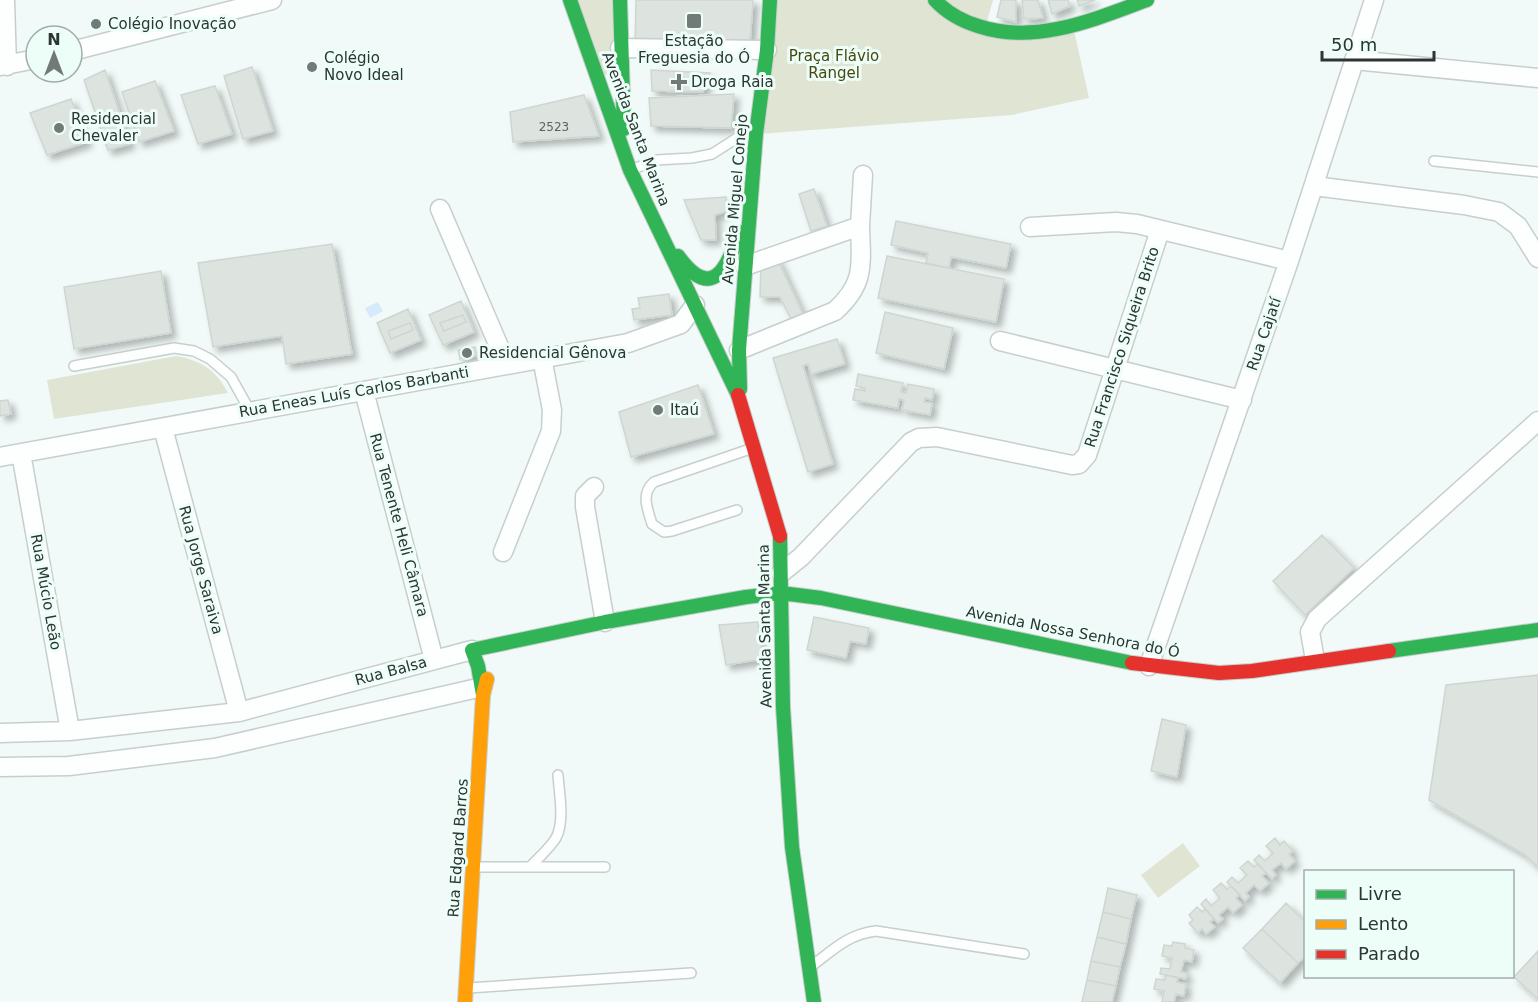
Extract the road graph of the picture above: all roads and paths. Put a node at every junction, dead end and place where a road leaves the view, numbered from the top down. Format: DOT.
graph roads {
  1 [pos="5,0"];
  2 [pos="272,0"];
  3 [pos="570,0"];
  4 [pos="620,0"];
  5 [pos="770,0"];
  6 [pos="934,0"];
  7 [pos="1147,0"];
  8 [pos="1374,0"];
  9 [pos="84,48"];
  10 [pos="620,48"];
  11 [pos="767,51"];
  12 [pos="1354,60"];
  13 [pos="24,62"];
  14 [pos="3,66"];
  15 [pos="1538,78"];
  16 [pos="756,134"];
  17 [pos="1434,161"];
  18 [pos="628,165"];
  19 [pos="1538,172"];
  20 [pos="863,176"];
  21 [pos="1314,186"];
  22 [pos="440,209"];
  23 [pos="749,221"];
  24 [pos="860,226"];
  25 [pos="1030,227"];
  26 [pos="1160,230"];
  27 [pos="666,248"];
  28 [pos="1538,258"];
  29 [pos="1289,261"];
  30 [pos="745,266"];
  31 [pos="695,305"];
  32 [pos="1000,341"];
  33 [pos="738,350"];
  34 [pos="542,358"];
  35 [pos="507,365"];
  36 [pos="74,366"];
  37 [pos="1114,369"];
  38 [pos="364,391"];
  39 [pos="1242,400"];
  40 [pos="741,401"];
  41 [pos="250,411"];
  42 [pos="1538,421"];
  43 [pos="163,428"];
  44 [pos="753,448"];
  45 [pos="21,453"];
  46 [pos="0,457"];
  47 [pos="594,487"];
  48 [pos="737,510"];
  49 [pos="502,552"];
  50 [pos="781,573"];
  51 [pos="781,593"];
  52 [pos="605,622"];
  53 [pos="1538,630"];
  54 [pos="495,644"];
  55 [pos="472,650"];
  56 [pos="434,660"];
  57 [pos="1315,660"];
  58 [pos="1149,666"];
  59 [pos="483,691"];
  60 [pos="239,712"];
  61 [pos="70,731"];
  62 [pos="0,733"];
  63 [pos="0,767"];
  64 [pos="558,775"];
  65 [pos="473,867"];
  66 [pos="530,867"];
  67 [pos="605,867"];
  68 [pos="1023,954"];
  69 [pos="810,967"];
  70 [pos="691,973"];
  71 [pos="465,995"];
  72 [pos="814,1002"];
  1 -- 14 [label="street"];
  2 -- 9 [label="street"];
  3 -- 18 [label="main road, Avenida Santa Marina"];
  4 -- 10 [label="main road"];
  5 -- 11 [label="main road, Avenida Miguel Conejo"];
  6 -- 7 [label="main road"];
  8 -- 12 [label="street, Rua Cajatí"];
  10 -- 11 [label="street"];
  10 -- 18 [label="main road"];
  11 -- 16 [label="main road, Avenida Miguel Conejo"];
  12 -- 15 [label="street"];
  12 -- 21 [label="street, Rua Cajatí"];
  13 -- 14 [label="street"];
  16 -- 18 [label="lane"];
  16 -- 23 [label="main road, Avenida Miguel Conejo"];
  17 -- 19 [label="lane"];
  18 -- 27 [label="main road, Avenida Santa Marina"];
  20 -- 24 [label="street"];
  21 -- 28 [label="street"];
  21 -- 29 [label="street, Rua Cajatí"];
  22 -- 35 [label="street"];
  23 -- 27 [label="main road"];
  23 -- 30 [label="main road, Avenida Miguel Conejo"];
  24 -- 30 [label="street"];
  24 -- 33 [label="street"];
  25 -- 26 [label="street"];
  26 -- 29 [label="street"];
  26 -- 37 [label="street, Rua Francisco Siqueira Brito"];
  27 -- 31 [label="main road, Avenida Santa Marina"];
  29 -- 39 [label="street, Rua Cajatí"];
  30 -- 33 [label="main road, Avenida Miguel Conejo"];
  31 -- 34 [label="street, Rua Eneas Luís Carlos Barbanti"];
  31 -- 40 [label="main road, Avenida Santa Marina"];
  32 -- 37 [label="street"];
  33 -- 40 [label="main road, Avenida Miguel Conejo"];
  34 -- 35 [label="street, Rua Eneas Luís Carlos Barbanti"];
  34 -- 49 [label="street"];
  35 -- 38 [label="street, Rua Eneas Luís Carlos Barbanti"];
  36 -- 41 [label="lane"];
  37 -- 39 [label="street"];
  37 -- 50 [label="street, Rua Francisco Siqueira Brito"];
  38 -- 41 [label="street, Rua Eneas Luís Carlos Barbanti"];
  38 -- 56 [label="street, Rua Tenente Heli Câmara"];
  39 -- 58 [label="street, Rua Cajatí"];
  40 -- 44 [label="main road, Avenida Santa Marina"];
  41 -- 43 [label="street, Rua Eneas Luís Carlos Barbanti"];
  42 -- 57 [label="street"];
  43 -- 45 [label="street, Rua Eneas Luís Carlos Barbanti"];
  43 -- 60 [label="street, Rua Jorge Saraiva"];
  44 -- 48 [label="lane"];
  44 -- 50 [label="main road, Avenida Santa Marina"];
  45 -- 46 [label="street, Rua Eneas Luís Carlos Barbanti"];
  45 -- 61 [label="street, Rua Múcio Leão"];
  47 -- 52 [label="street"];
  50 -- 51 [label="main road, Avenida Santa Marina"];
  51 -- 52 [label="main road, Rua Balsa"];
  51 -- 58 [label="main road, Avenida Nossa Senhora do Ó"];
  51 -- 69 [label="main road, Avenida Santa Marina"];
  52 -- 54 [label="main road, Rua Balsa"];
  53 -- 57 [label="main road, Avenida Nossa Senhora do Ó"];
  54 -- 55 [label="main road, Rua Balsa"];
  54 -- 59 [label="main road, Rua Edgard Barros"];
  55 -- 56 [label="street, Rua Balsa"];
  55 -- 59 [label="main road, Rua Edgard Barros"];
  56 -- 60 [label="street, Rua Balsa"];
  57 -- 58 [label="main road, Avenida Nossa Senhora do Ó"];
  59 -- 63 [label="street"];
  59 -- 65 [label="main road, Rua Edgard Barros"];
  60 -- 61 [label="street, Rua Balsa"];
  61 -- 62 [label="street, Rua Balsa"];
  64 -- 66 [label="lane"];
  65 -- 66 [label="lane"];
  65 -- 71 [label="main road, Rua Edgard Barros"];
  66 -- 67 [label="lane"];
  68 -- 69 [label="lane"];
  69 -- 72 [label="main road, Avenida Santa Marina"];
  70 -- 71 [label="lane"];
}
